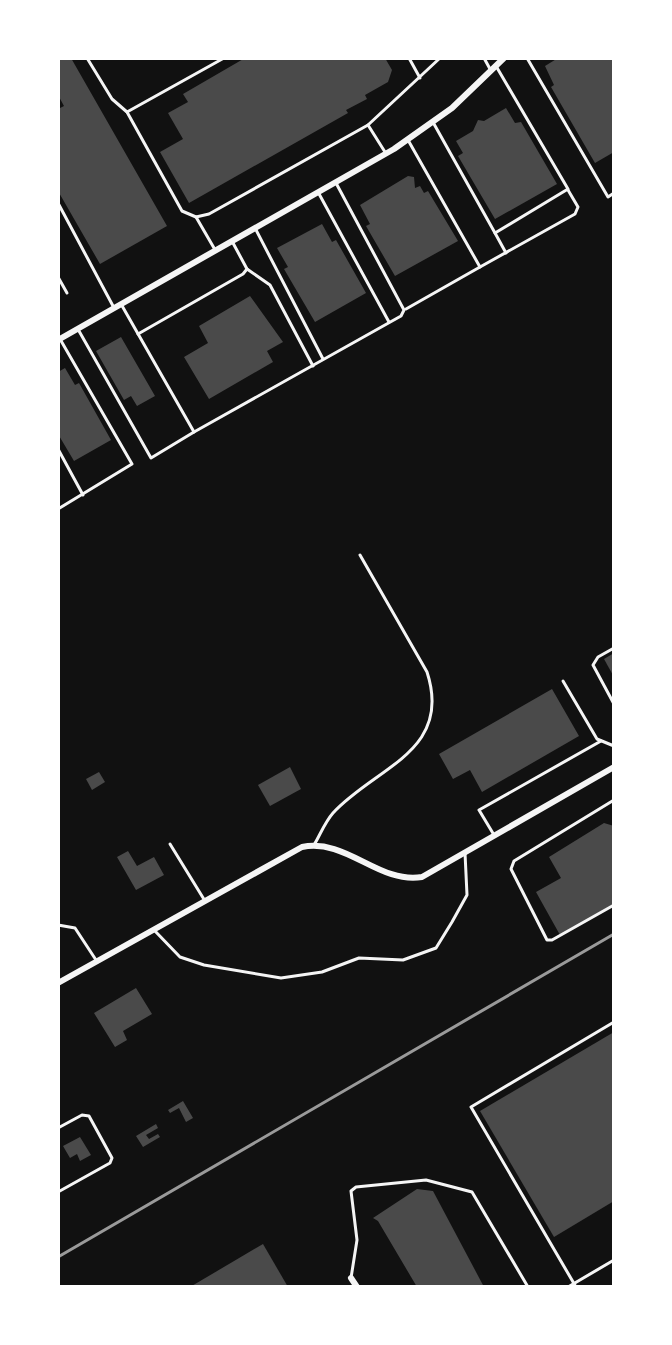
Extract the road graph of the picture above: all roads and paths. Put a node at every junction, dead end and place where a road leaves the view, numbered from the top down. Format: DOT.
graph roads {
  1 [pos="87,58"];
  2 [pos="224,58"];
  3 [pos="409,58"];
  4 [pos="440,58"];
  5 [pos="484,58"];
  6 [pos="504,58"];
  7 [pos="527,58"];
  8 [pos="494,69"];
  9 [pos="420,78"];
  10 [pos="127,112"];
  11 [pos="433,122"];
  12 [pos="368,125"];
  13 [pos="408,140"];
  14 [pos="386,154"];
  15 [pos="335,182"];
  16 [pos="568,189"];
  17 [pos="318,192"];
  18 [pos="614,193"];
  19 [pos="58,205"];
  20 [pos="196,217"];
  21 [pos="255,228"];
  22 [pos="495,233"];
  23 [pos="231,241"];
  24 [pos="215,251"];
  25 [pos="506,253"];
  26 [pos="480,267"];
  27 [pos="247,269"];
  28 [pos="58,277"];
  29 [pos="67,293"];
  30 [pos="118,306"];
  31 [pos="404,310"];
  32 [pos="389,323"];
  33 [pos="78,328"];
  34 [pos="138,334"];
  35 [pos="59,339"];
  36 [pos="323,359"];
  37 [pos="313,366"];
  38 [pos="194,432"];
  39 [pos="58,449"];
  40 [pos="83,495"];
  41 [pos="58,509"];
  42 [pos="360,555"];
  43 [pos="614,648"];
  44 [pos="563,681"];
  45 [pos="614,704"];
  46 [pos="601,741"];
  47 [pos="614,746"];
  48 [pos="614,767"];
  49 [pos="614,800"];
  50 [pos="494,836"];
  51 [pos="170,844"];
  52 [pos="314,845"];
  53 [pos="465,853"];
  54 [pos="205,901"];
  55 [pos="614,905"];
  56 [pos="58,925"];
  57 [pos="154,930"];
  58 [pos="97,961"];
  59 [pos="58,983"];
  60 [pos="614,1022"];
  61 [pos="58,1128"];
  62 [pos="58,1192"];
  63 [pos="614,1260"];
  64 [pos="351,1278"];
  65 [pos="574,1285"];
  66 [pos="357,1287"];
  67 [pos="528,1287"];
  68 [pos="568,1287"];
  1 -- 10 [label="lane"];
  2 -- 10 [label="lane"];
  3 -- 9 [label="lane"];
  4 -- 9 [label="lane"];
  5 -- 8 [label="lane"];
  6 -- 8 [label="street"];
  7 -- 18 [label="lane"];
  8 -- 11 [label="street"];
  8 -- 16 [label="lane"];
  9 -- 12 [label="lane"];
  10 -- 20 [label="lane"];
  11 -- 13 [label="street"];
  11 -- 22 [label="lane"];
  12 -- 14 [label="lane"];
  12 -- 20 [label="lane"];
  13 -- 14 [label="street"];
  13 -- 26 [label="lane"];
  14 -- 15 [label="street"];
  15 -- 17 [label="street"];
  15 -- 31 [label="lane"];
  16 -- 22 [label="lane"];
  16 -- 25 [label="lane"];
  17 -- 21 [label="street"];
  17 -- 32 [label="lane"];
  19 -- 30 [label="lane"];
  20 -- 24 [label="lane"];
  21 -- 23 [label="street"];
  21 -- 36 [label="lane"];
  22 -- 25 [label="lane"];
  23 -- 24 [label="street"];
  23 -- 27 [label="lane"];
  24 -- 30 [label="street"];
  25 -- 26 [label="lane"];
  26 -- 31 [label="lane"];
  27 -- 34 [label="lane"];
  27 -- 37 [label="lane"];
  28 -- 29 [label="lane"];
  30 -- 33 [label="street"];
  30 -- 34 [label="lane"];
  31 -- 32 [label="lane"];
  32 -- 36 [label="lane"];
  33 -- 35 [label="street"];
  33 -- 38 [label="lane"];
  34 -- 38 [label="lane"];
  35 -- 40 [label="lane"];
  36 -- 37 [label="lane"];
  37 -- 38 [label="lane"];
  39 -- 40 [label="lane"];
  40 -- 41 [label="lane"];
  42 -- 52 [label="lane"];
  43 -- 45 [label="lane"];
  44 -- 46 [label="lane"];
  46 -- 47 [label="lane"];
  46 -- 50 [label="lane"];
  48 -- 50 [label="street"];
  49 -- 55 [label="lane"];
  50 -- 53 [label="street"];
  51 -- 54 [label="lane"];
  52 -- 53 [label="street"];
  52 -- 54 [label="street"];
  53 -- 57 [label="lane"];
  54 -- 57 [label="street"];
  56 -- 58 [label="lane"];
  57 -- 58 [label="street"];
  58 -- 59 [label="street"];
  60 -- 65 [label="lane"];
  61 -- 62 [label="lane"];
  63 -- 65 [label="lane"];
  64 -- 66 [label="street"];
  64 -- 67 [label="lane"];
  65 -- 68 [label="lane"];
}
